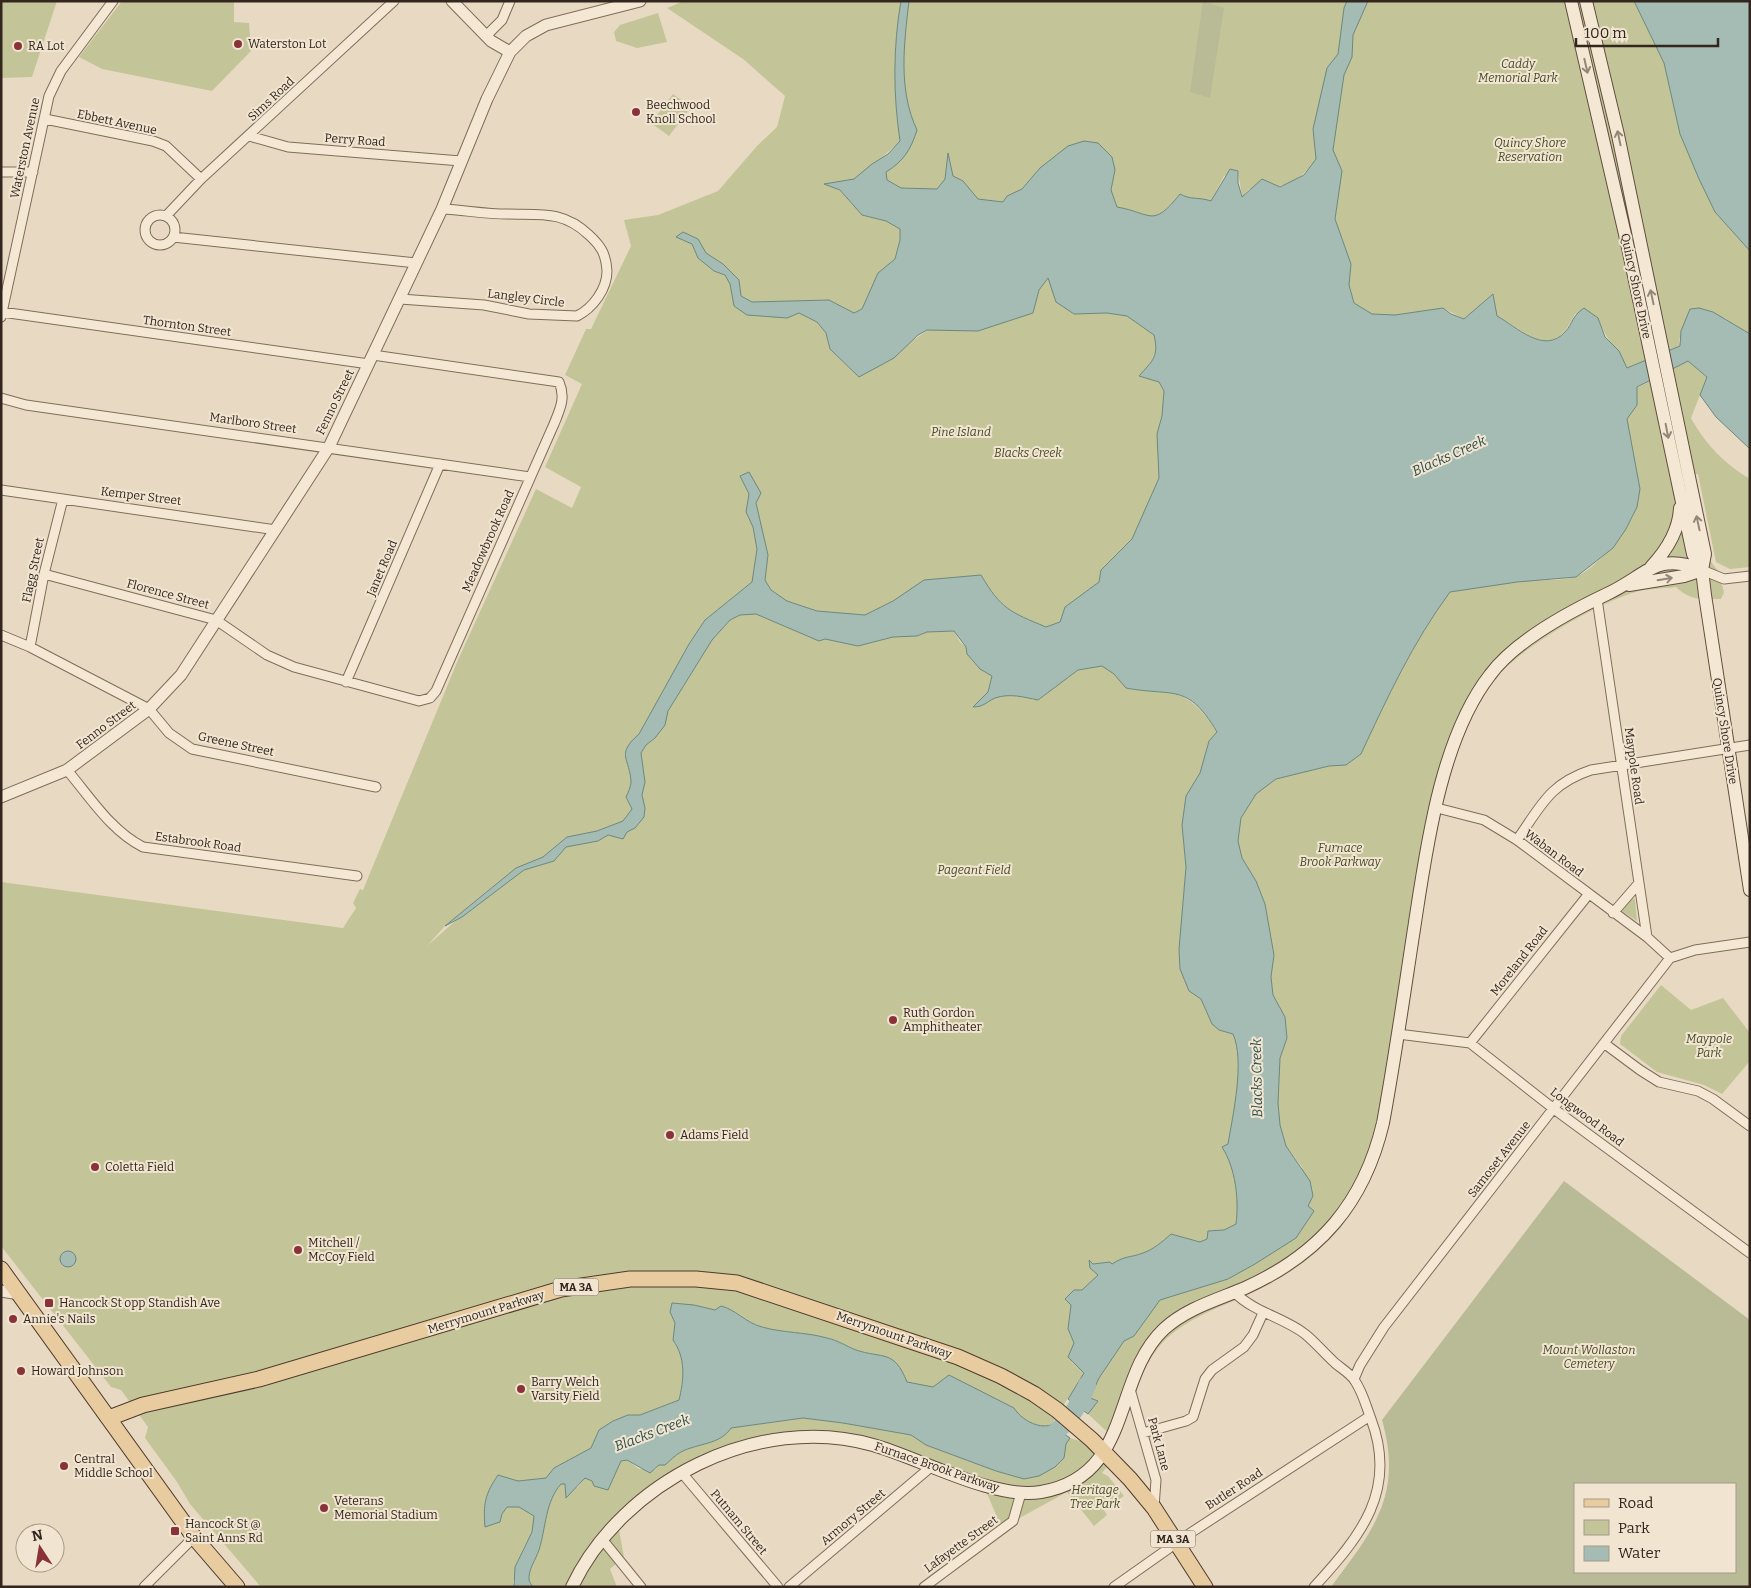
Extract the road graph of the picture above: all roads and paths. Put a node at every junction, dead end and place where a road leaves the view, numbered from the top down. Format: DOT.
graph roads {
  1 [pos="113,1"];
  2 [pos="394,1"];
  3 [pos="452,1"];
  4 [pos="510,1"];
  5 [pos="640,1"];
  6 [pos="1571,1"];
  7 [pos="1586,1"];
  8 [pos="486,36"];
  9 [pos="510,52"];
  10 [pos="45,119"];
  11 [pos="249,136"];
  12 [pos="461,161"];
  13 [pos="1,172"];
  14 [pos="33,172"];
  15 [pos="201,179"];
  16 [pos="442,209"];
  17 [pos="166,216"];
  18 [pos="173,237"];
  19 [pos="416,263"];
  20 [pos="5,283"];
  21 [pos="400,299"];
  22 [pos="2,315"];
  23 [pos="371,359"];
  24 [pos="1663,381"];
  25 [pos="558,382"];
  26 [pos="1,398"];
  27 [pos="329,447"];
  28 [pos="440,464"];
  29 [pos="530,477"];
  30 [pos="1,490"];
  31 [pos="1681,498"];
  32 [pos="63,499"];
  33 [pos="276,530"];
  34 [pos="1650,568"];
  35 [pos="1702,570"];
  36 [pos="44,574"];
  37 [pos="1750,576"];
  38 [pos="1626,585"];
  39 [pos="1597,599"];
  40 [pos="216,620"];
  41 [pos="1,635"];
  42 [pos="30,647"];
  43 [pos="346,682"];
  44 [pos="419,701"];
  45 [pos="150,709"];
  46 [pos="1750,746"];
  47 [pos="1728,748"];
  48 [pos="1622,766"];
  49 [pos="67,770"];
  50 [pos="376,787"];
  51 [pos="1,797"];
  52 [pos="1437,808"];
  53 [pos="1517,840"];
  54 [pos="357,876"];
  55 [pos="1639,883"];
  56 [pos="1750,890"];
  57 [pos="1588,895"];
  58 [pos="1613,912"];
  59 [pos="1647,937"];
  60 [pos="1750,942"];
  61 [pos="1670,958"];
  62 [pos="1398,1034"];
  63 [pos="1470,1043"];
  64 [pos="1605,1044"];
  65 [pos="1554,1109"];
  66 [pos="1750,1126"];
  67 [pos="1750,1253"];
  68 [pos="1,1269"];
  69 [pos="1,1291"];
  70 [pos="1234,1292"];
  71 [pos="20,1294"];
  72 [pos="1263,1313"];
  73 [pos="1354,1379"];
  74 [pos="1130,1389"];
  75 [pos="1370,1416"];
  76 [pos="109,1418"];
  77 [pos="1143,1433"];
  78 [pos="1104,1450"];
  79 [pos="932,1466"];
  80 [pos="682,1473"];
  81 [pos="1021,1492"];
  82 [pos="1154,1508"];
  83 [pos="194,1536"];
  84 [pos="602,1539"];
  85 [pos="1176,1543"];
  86 [pos="144,1587"];
  87 [pos="237,1587"];
  88 [pos="572,1587"];
  89 [pos="641,1587"];
  90 [pos="778,1587"];
  91 [pos="789,1587"];
  92 [pos="924,1587"];
  93 [pos="1114,1587"];
  94 [pos="1205,1587"];
  95 [pos="1314,1587"];
  1 -- 10 [label="street, Waterston Avenue"];
  2 -- 11 [label="street, Sims Road"];
  3 -- 8 [label="street"];
  4 -- 8 [label="street"];
  5 -- 9 [label="street, Fenno Street"];
  6 -- 24 [label="main road, Quincy Shore Drive, one-way"];
  24 -- 7 [label="main road, Quincy Shore Drive, one-way"];
  8 -- 9 [label="street"];
  9 -- 12 [label="street, Fenno Street"];
  10 -- 14 [label="street, Waterston Avenue"];
  10 -- 15 [label="street, Ebbett Avenue"];
  11 -- 12 [label="street, Perry Road"];
  11 -- 15 [label="street, Sims Road"];
  12 -- 16 [label="street, Fenno Street"];
  13 -- 14 [label="street"];
  14 -- 20 [label="street, Waterston Avenue"];
  15 -- 17 [label="street, Sims Road"];
  16 -- 19 [label="street, Fenno Street"];
  16 -- 21 [label="street, Langley Circle"];
  17 -- 18 [label="street"];
  17 -- 18 [label="street, Sims Road"];
  18 -- 19 [label="street, Sims Road"];
  19 -- 21 [label="street, Fenno Street"];
  20 -- 22 [label="street, Waterston Avenue"];
  21 -- 23 [label="street, Fenno Street"];
  22 -- 23 [label="street, Thornton Street"];
  23 -- 25 [label="street, Thornton Street"];
  23 -- 27 [label="street, Fenno Street"];
  24 -- 31 [label="main road, Quincy Shore Drive, one-way"];
  35 -- 24 [label="main road, Quincy Shore Drive, one-way"];
  25 -- 29 [label="street, Meadowbrook Road"];
  26 -- 27 [label="street, Marlboro Street"];
  27 -- 28 [label="street, Marlboro Street"];
  27 -- 33 [label="street, Fenno Street"];
  28 -- 29 [label="street, Marlboro Street"];
  28 -- 43 [label="street, Janet Road"];
  29 -- 44 [label="street, Meadowbrook Road"];
  30 -- 32 [label="street, Kemper Street"];
  31 -- 34 [label="main road"];
  31 -- 35 [label="main road, Quincy Shore Drive"];
  32 -- 33 [label="street, Kemper Street"];
  32 -- 36 [label="street, Flagg Street"];
  33 -- 40 [label="street, Fenno Street"];
  34 -- 35 [label="main road, Furnace Brook Parkway"];
  34 -- 38 [label="main road, Furnace Brook Parkway"];
  35 -- 37 [label="street"];
  38 -- 35 [label="main road, Furnace Brook Parkway, one-way"];
  35 -- 47 [label="main road, Quincy Shore Drive"];
  36 -- 40 [label="street, Florence Street"];
  36 -- 42 [label="street, Flagg Street"];
  38 -- 39 [label="main road, Furnace Brook Parkway"];
  39 -- 48 [label="street, Maypole Road"];
  39 -- 52 [label="main road, Furnace Brook Parkway"];
  40 -- 43 [label="street, Florence Street"];
  40 -- 45 [label="street, Fenno Street"];
  41 -- 42 [label="street, Greene Street"];
  42 -- 45 [label="street, Greene Street"];
  43 -- 44 [label="street, Florence Street"];
  45 -- 49 [label="street, Fenno Street"];
  45 -- 50 [label="street, Greene Street"];
  46 -- 47 [label="street"];
  47 -- 48 [label="street"];
  47 -- 56 [label="main road, Quincy Shore Drive"];
  48 -- 53 [label="street"];
  48 -- 55 [label="street, Maypole Road"];
  49 -- 51 [label="street, Fenno Street"];
  49 -- 54 [label="street, Estabrook Road"];
  52 -- 53 [label="street, Waban Road"];
  52 -- 62 [label="main road, Furnace Brook Parkway"];
  53 -- 57 [label="street, Waban Road"];
  55 -- 58 [label="street"];
  55 -- 59 [label="street, Maypole Road"];
  57 -- 58 [label="street, Waban Road"];
  57 -- 63 [label="street, Moreland Road"];
  58 -- 59 [label="street, Waban Road"];
  59 -- 61 [label="street"];
  60 -- 61 [label="street"];
  61 -- 64 [label="street, Samoset Avenue"];
  62 -- 63 [label="street"];
  62 -- 70 [label="main road, Furnace Brook Parkway"];
  63 -- 65 [label="street, Longwood Road"];
  64 -- 65 [label="street, Samoset Avenue"];
  64 -- 66 [label="street"];
  65 -- 67 [label="street, Longwood Road"];
  65 -- 73 [label="street, Samoset Avenue"];
  68 -- 71 [label="main road"];
  69 -- 71 [label="street"];
  70 -- 72 [label="street"];
  70 -- 74 [label="main road, Furnace Brook Parkway"];
  71 -- 76 [label="main road"];
  72 -- 73 [label="street"];
  72 -- 77 [label="street"];
  73 -- 75 [label="street"];
  74 -- 77 [label="street, Park Lane"];
  74 -- 78 [label="main road, Furnace Brook Parkway"];
  75 -- 85 [label="street, Butler Road"];
  75 -- 95 [label="street"];
  76 -- 78 [label="main road, Merrymount Parkway / MA 3A"];
  76 -- 83 [label="main road"];
  77 -- 82 [label="street, Park Lane"];
  78 -- 81 [label="main road, Furnace Brook Parkway"];
  78 -- 82 [label="main road, MA 3A"];
  79 -- 80 [label="main road, Furnace Brook Parkway"];
  79 -- 81 [label="main road, Furnace Brook Parkway"];
  79 -- 91 [label="street, Armory Street"];
  80 -- 84 [label="main road, Furnace Brook Parkway"];
  80 -- 90 [label="street, Putnam Street"];
  81 -- 92 [label="street, Lafayette Street"];
  82 -- 85 [label="main road, MA 3A"];
  83 -- 86 [label="street"];
  83 -- 87 [label="main road"];
  84 -- 88 [label="main road, Furnace Brook Parkway"];
  84 -- 89 [label="street"];
  85 -- 93 [label="street, Butler Road"];
  85 -- 94 [label="main road, MA 3A"];
}
